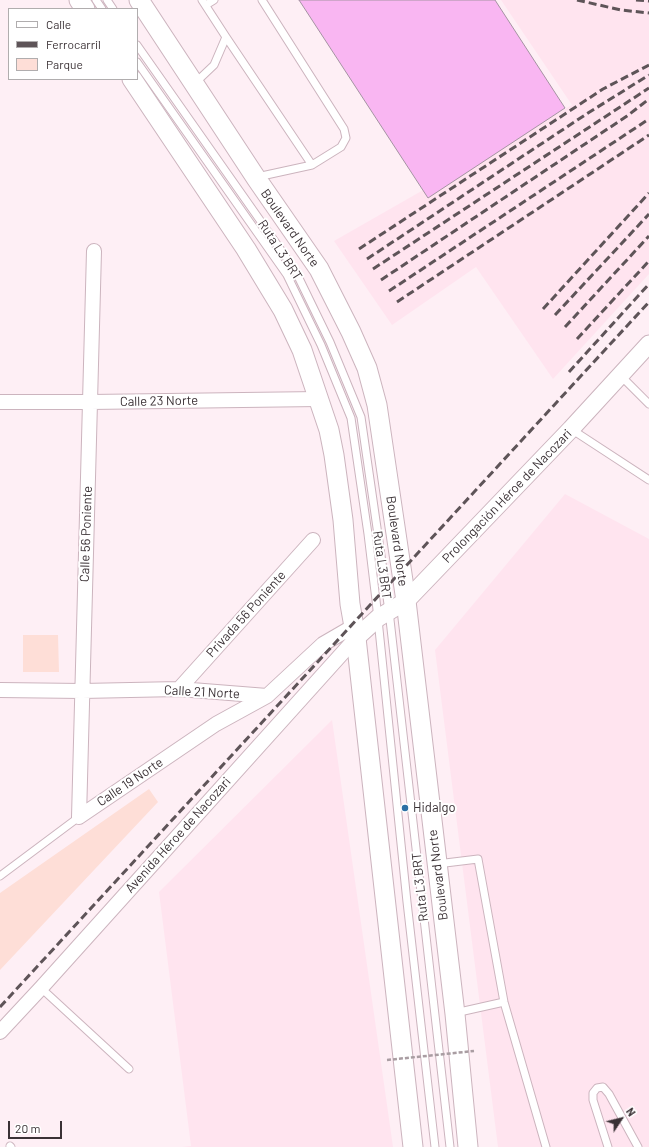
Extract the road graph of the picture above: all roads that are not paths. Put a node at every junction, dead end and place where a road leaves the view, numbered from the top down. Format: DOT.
graph roads {
  1 [pos="139,0"];
  2 [pos="214,0"];
  3 [pos="262,0"];
  4 [pos="204,3"];
  5 [pos="226,37"];
  6 [pos="138,46"];
  7 [pos="138,63"];
  8 [pos="133,80"];
  9 [pos="194,84"];
  10 [pos="312,165"];
  11 [pos="256,178"];
  12 [pos="94,251"];
  13 [pos="649,344"];
  14 [pos="620,375"];
  15 [pos="319,400"];
  16 [pos="0,402"];
  17 [pos="90,402"];
  18 [pos="649,404"];
  19 [pos="571,429"];
  20 [pos="649,480"];
  21 [pos="313,540"];
  22 [pos="406,601"];
  23 [pos="383,614"];
  24 [pos="355,632"];
  25 [pos="178,689"];
  26 [pos="0,690"];
  27 [pos="82,691"];
  28 [pos="267,696"];
  29 [pos="79,817"];
  30 [pos="437,864"];
  31 [pos="0,876"];
  32 [pos="41,988"];
  33 [pos="504,1002"];
  34 [pos="455,1014"];
  35 [pos="0,1032"];
  36 [pos="129,1069"];
  37 [pos="413,1147"];
  38 [pos="435,1147"];
  39 [pos="450,1147"];
  40 [pos="468,1147"];
  41 [pos="546,1147"];
  42 [pos="608,1147"];
  43 [pos="638,1147"];
  1 -- 9 [label="main road, Boulevard Norte"];
  2 -- 4 [label="lane"];
  3 -- 10 [label="lane"];
  4 -- 5 [label="lane"];
  5 -- 9 [label="lane"];
  5 -- 10 [label="lane"];
  6 -- 23 [label="lane, Ruta L3 BRT"];
  7 -- 23 [label="lane, Ruta L3 BRT"];
  8 -- 15 [label="main road"];
  9 -- 11 [label="main road, Boulevard Norte"];
  10 -- 11 [label="lane"];
  11 -- 22 [label="main road, Boulevard Norte"];
  12 -- 17 [label="street, Calle 56 Poniente"];
  13 -- 14 [label="street, Prolongación Héroe de Nacozari"];
  14 -- 18 [label="lane"];
  14 -- 19 [label="street, Prolongación Héroe de Nacozari"];
  15 -- 17 [label="street, Calle 23 Norte"];
  15 -- 24 [label="main road"];
  16 -- 17 [label="street, Calle 23 Norte"];
  17 -- 27 [label="street, Calle 56 Poniente"];
  19 -- 20 [label="lane"];
  19 -- 22 [label="street, Prolongación Héroe de Nacozari"];
  21 -- 25 [label="street, Privada 56 Poniente"];
  22 -- 23 [label="street, Prolongación Héroe de Nacozari"];
  22 -- 30 [label="main road, Boulevard Norte"];
  23 -- 24 [label="street"];
  23 -- 38 [label="lane, Ruta L3 BRT"];
  23 -- 39 [label="lane, Ruta L3 BRT"];
  24 -- 28 [label="street"];
  24 -- 32 [label="street, Avenida Héroe de Nacozari"];
  24 -- 37 [label="main road"];
  25 -- 27 [label="street, Calle 21 Norte"];
  25 -- 28 [label="street, Calle 21 Norte"];
  26 -- 27 [label="street, Calle 21 Norte"];
  27 -- 29 [label="street, Calle 56 Poniente"];
  28 -- 29 [label="street, Calle 19 Norte"];
  29 -- 31 [label="lane, Calle 19 Norte"];
  30 -- 33 [label="lane"];
  30 -- 34 [label="main road, Boulevard Norte"];
  32 -- 35 [label="street, Avenida Héroe de Nacozari"];
  32 -- 36 [label="lane"];
  33 -- 34 [label="lane"];
  33 -- 41 [label="lane"];
  34 -- 40 [label="main road, Boulevard Norte"];
  42 -- 43 [label="lane"];
}
